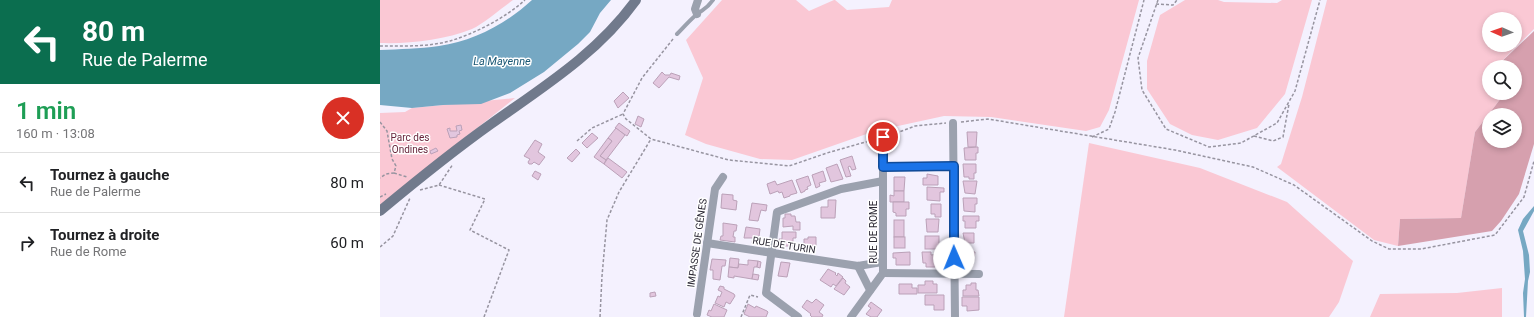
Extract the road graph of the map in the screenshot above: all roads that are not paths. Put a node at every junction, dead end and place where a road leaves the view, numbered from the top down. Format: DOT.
graph roads {
  1 [pos="636,0"];
  2 [pos="698,0"];
  3 [pos="713,0"];
  4 [pos="697,14"];
  5 [pos="677,34"];
  6 [pos="953,123"];
  7 [pos="883,137"];
  8 [pos="954,166"];
  9 [pos="883,167"];
  10 [pos="723,177"];
  11 [pos="883,181"];
  12 [pos="380,211"];
  13 [pos="707,243"];
  14 [pos="770,253"];
  15 [pos="882,262"];
  16 [pos="858,266"];
  17 [pos="883,273"];
  18 [pos="955,273"];
  19 [pos="979,274"];
  20 [pos="870,290"];
  21 [pos="697,314"];
  22 [pos="798,317"];
  23 [pos="851,317"];
  24 [pos="955,317"];
  1 -- 12 [label="street"];
  2 -- 4 [label="street"];
  3 -- 4 [label="lane"];
  4 -- 5 [label="lane"];
  6 -- 8 [label="street"];
  7 -- 9 [label="street, RUE DE ROME"];
  8 -- 9 [label="street"];
  8 -- 18 [label="street"];
  9 -- 11 [label="street, RUE DE ROME"];
  10 -- 13 [label="street, IMPASSE DE GÊNES"];
  11 -- 14 [label="street"];
  11 -- 15 [label="street, RUE DE ROME"];
  13 -- 14 [label="street, RUE DE TURIN"];
  13 -- 21 [label="street, IMPASSE DE GÊNES"];
  14 -- 16 [label="street, RUE DE TURIN"];
  14 -- 22 [label="street"];
  15 -- 16 [label="street, RUE DE TURIN"];
  15 -- 17 [label="street, RUE DE ROME"];
  16 -- 20 [label="street"];
  17 -- 18 [label="street"];
  17 -- 20 [label="street, RUE DE ROME"];
  18 -- 19 [label="street"];
  18 -- 24 [label="street"];
  20 -- 23 [label="street, RUE DE ROME"];
}
